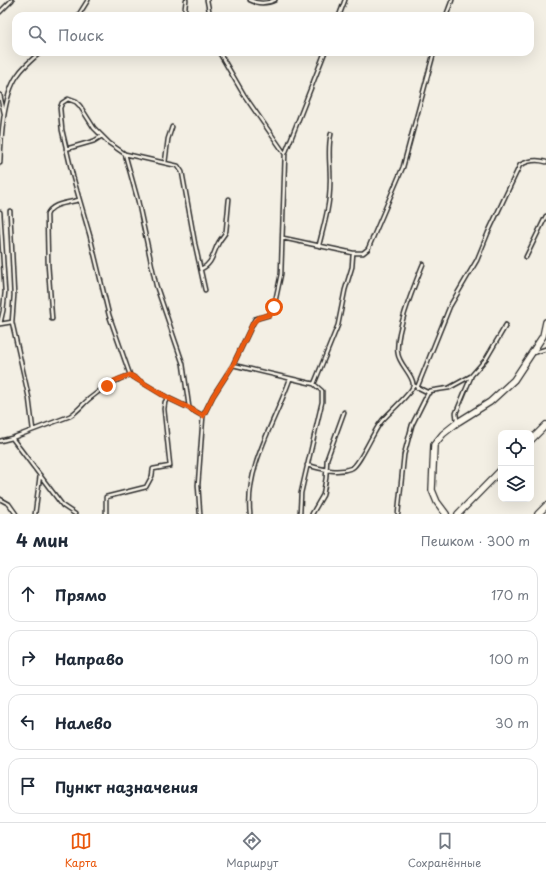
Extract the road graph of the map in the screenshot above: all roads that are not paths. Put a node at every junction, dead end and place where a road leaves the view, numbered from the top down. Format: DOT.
graph roads {
  1 [pos="12,0"];
  2 [pos="88,0"];
  3 [pos="186,0"];
  4 [pos="207,0"];
  5 [pos="250,0"];
  6 [pos="275,0"];
  7 [pos="345,0"];
  8 [pos="452,0"];
  9 [pos="0,12"];
  10 [pos="80,12"];
  11 [pos="184,12"];
  12 [pos="209,12"];
  13 [pos="340,12"];
  14 [pos="448,12"];
  15 [pos="36,56"];
  16 [pos="221,56"];
  17 [pos="323,56"];
  18 [pos="433,56"];
  19 [pos="0,95"];
  20 [pos="4,115"];
  21 [pos="172,127"];
  22 [pos="331,134"];
  23 [pos="102,136"];
  24 [pos="66,149"];
  25 [pos="125,154"];
  26 [pos="285,154"];
  27 [pos="546,162"];
  28 [pos="0,163"];
  29 [pos="165,163"];
  30 [pos="229,199"];
  31 [pos="79,200"];
  32 [pos="10,211"];
  33 [pos="0,212"];
  34 [pos="546,216"];
  35 [pos="283,238"];
  36 [pos="319,245"];
  37 [pos="353,253"];
  38 [pos="526,257"];
  39 [pos="423,264"];
  40 [pos="201,269"];
  41 [pos="205,290"];
  42 [pos="52,318"];
  43 [pos="12,322"];
  44 [pos="546,322"];
  45 [pos="0,324"];
  46 [pos="506,325"];
  47 [pos="546,349"];
  48 [pos="532,353"];
  49 [pos="233,365"];
  50 [pos="130,375"];
  51 [pos="471,376"];
  52 [pos="290,379"];
  53 [pos="314,384"];
  54 [pos="413,385"];
  55 [pos="418,388"];
  56 [pos="428,393"];
  57 [pos="168,398"];
  58 [pos="189,408"];
  59 [pos="344,412"];
  60 [pos="203,416"];
  61 [pos="458,422"];
  62 [pos="546,425"];
  63 [pos="33,430"];
  64 [pos="534,437"];
  65 [pos="12,438"];
  66 [pos="0,441"];
  67 [pos="307,465"];
  68 [pos="326,470"];
  69 [pos="498,473"];
  70 [pos="40,475"];
  71 [pos="0,499"];
  72 [pos="546,506"];
  73 [pos="16,514"];
  74 [pos="35,514"];
  75 [pos="75,514"];
  76 [pos="106,514"];
  77 [pos="200,514"];
  78 [pos="250,514"];
  79 [pos="300,514"];
  80 [pos="312,514"];
  81 [pos="398,514"];
  82 [pos="446,514"];
  83 [pos="458,514"];
  84 [pos="538,514"];
  1 -- 9 [label="lane"];
  2 -- 10 [label="lane"];
  3 -- 11 [label="lane"];
  4 -- 12 [label="lane"];
  5 -- 6 [label="lane"];
  7 -- 13 [label="lane"];
  8 -- 14 [label="lane"];
  15 -- 20 [label="lane"];
  16 -- 26 [label="lane"];
  17 -- 26 [label="lane"];
  18 -- 37 [label="lane"];
  19 -- 20 [label="lane"];
  20 -- 28 [label="lane"];
  21 -- 29 [label="lane"];
  22 -- 36 [label="lane"];
  23 -- 24 [label="lane"];
  23 -- 24 [label="lane"];
  23 -- 25 [label="lane"];
  24 -- 31 [label="lane"];
  25 -- 29 [label="lane"];
  25 -- 58 [label="lane"];
  26 -- 35 [label="lane"];
  27 -- 55 [label="lane"];
  29 -- 40 [label="lane"];
  30 -- 40 [label="lane"];
  31 -- 42 [label="lane"];
  31 -- 50 [label="lane"];
  32 -- 43 [label="lane"];
  33 -- 45 [label="lane"];
  34 -- 38 [label="lane"];
  35 -- 36 [label="lane"];
  35 -- 49 [label="lane"];
  36 -- 37 [label="lane"];
  37 -- 53 [label="lane"];
  39 -- 54 [label="lane"];
  40 -- 41 [label="lane"];
  43 -- 45 [label="lane"];
  43 -- 63 [label="lane"];
  44 -- 48 [label="street"];
  46 -- 51 [label="lane"];
  47 -- 48 [label="lane"];
  48 -- 61 [label="street"];
  49 -- 52 [label="lane"];
  49 -- 60 [label="lane"];
  50 -- 57 [label="lane"];
  50 -- 63 [label="lane"];
  51 -- 56 [label="lane"];
  51 -- 61 [label="lane"];
  52 -- 53 [label="lane"];
  52 -- 78 [label="lane"];
  53 -- 67 [label="lane"];
  54 -- 55 [label="lane"];
  54 -- 68 [label="lane"];
  55 -- 56 [label="lane"];
  56 -- 81 [label="lane"];
  57 -- 58 [label="lane"];
  57 -- 76 [label="lane"];
  58 -- 60 [label="lane"];
  59 -- 68 [label="lane"];
  60 -- 77 [label="lane"];
  61 -- 82 [label="street"];
  62 -- 64 [label="street"];
  63 -- 65 [label="lane"];
  65 -- 66 [label="lane"];
  65 -- 70 [label="lane"];
  67 -- 68 [label="lane"];
  67 -- 79 [label="lane"];
  68 -- 80 [label="lane"];
  69 -- 83 [label="street"];
  70 -- 74 [label="lane"];
  70 -- 75 [label="lane"];
  71 -- 73 [label="lane"];
  72 -- 84 [label="street"];
}
